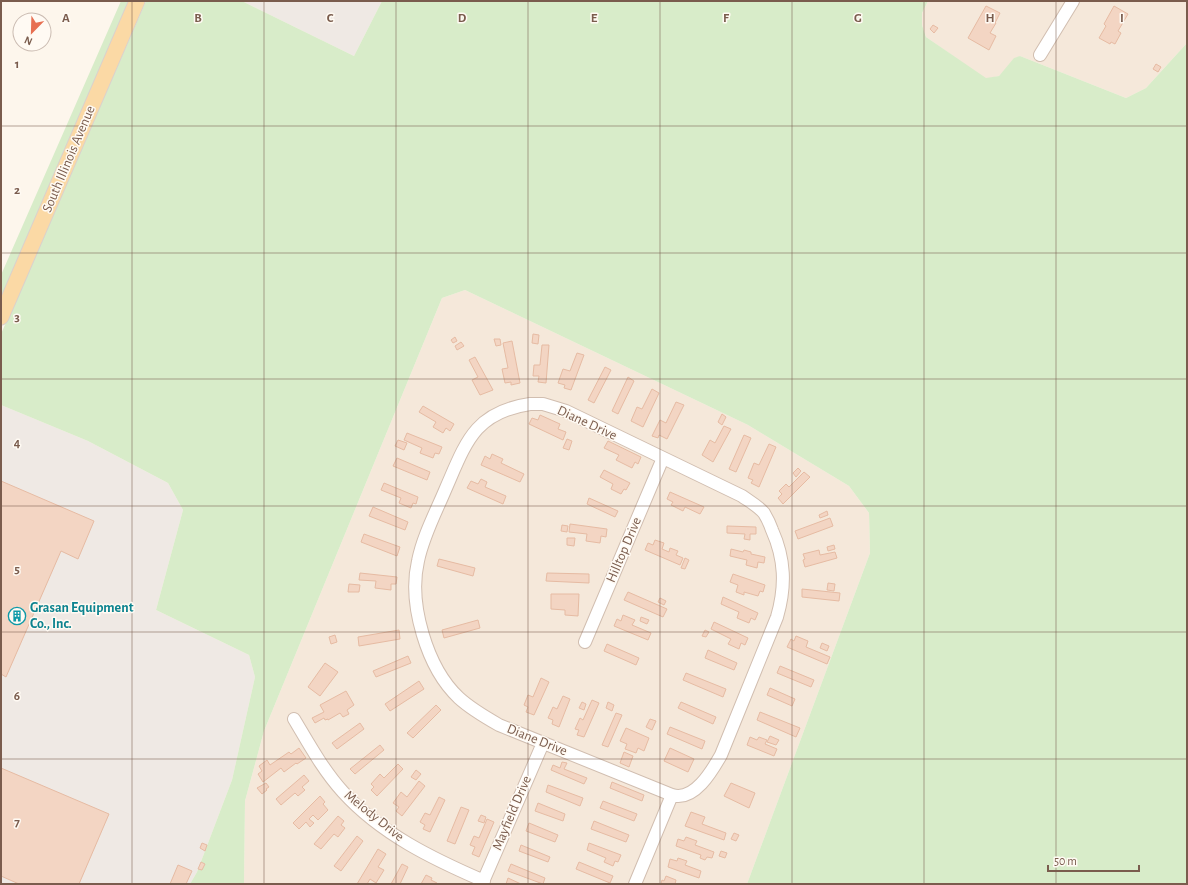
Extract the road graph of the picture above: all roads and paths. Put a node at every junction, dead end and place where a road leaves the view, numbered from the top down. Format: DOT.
graph roads {
  1 [pos="138,1"];
  2 [pos="1073,1"];
  3 [pos="1040,55"];
  4 [pos="1,317"];
  5 [pos="663,458"];
  6 [pos="585,642"];
  7 [pos="294,719"];
  8 [pos="543,743"];
  9 [pos="672,795"];
  10 [pos="483,882"];
  11 [pos="635,884"];
  1 -- 4 [label="main road, South Illinois Avenue"];
  2 -- 3 [label="street"];
  5 -- 6 [label="street, Hilltop Drive"];
  5 -- 8 [label="street, Diane Drive"];
  5 -- 9 [label="street, Diane Drive"];
  7 -- 10 [label="street, Melody Drive"];
  8 -- 9 [label="street, Diane Drive"];
  8 -- 10 [label="street, Mayfield Drive"];
  9 -- 11 [label="street"];
}
